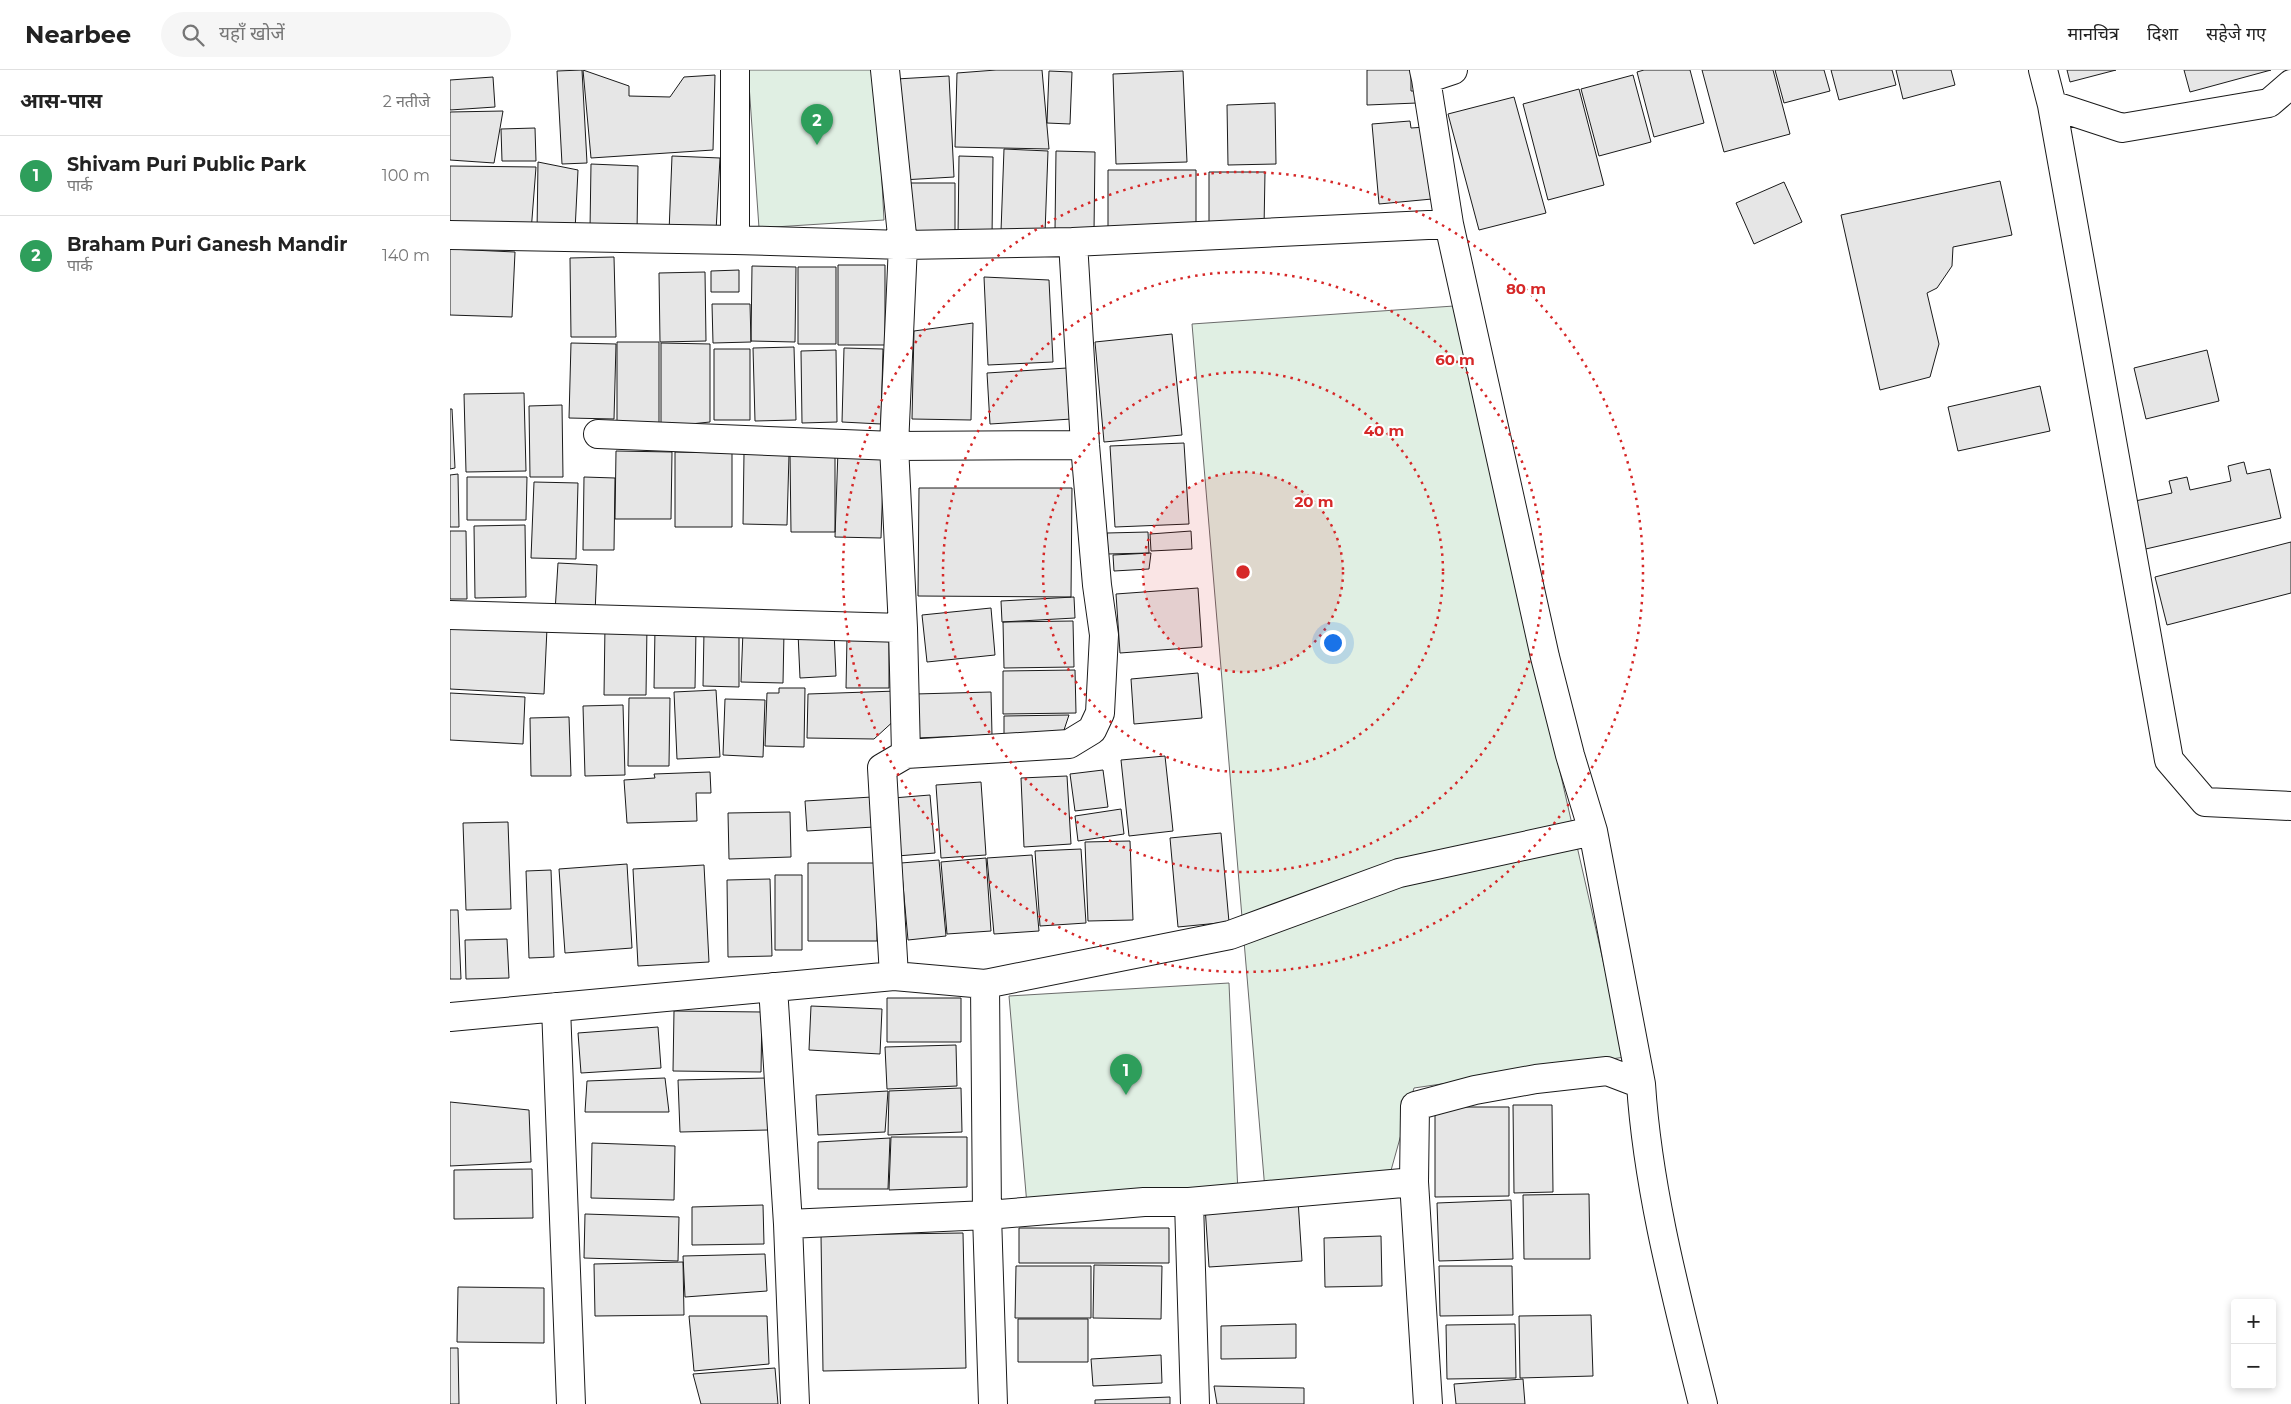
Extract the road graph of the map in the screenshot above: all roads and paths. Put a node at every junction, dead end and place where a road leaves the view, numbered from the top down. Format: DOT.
graph roads {
  1 [pos="734,70"];
  2 [pos="885,70"];
  3 [pos="1453,70"];
  4 [pos="2043,70"];
  5 [pos="1425,74"];
  6 [pos="2291,84"];
  7 [pos="2052,105"];
  8 [pos="1449,224"];
  9 [pos="450,235"];
  10 [pos="735,240"];
  11 [pos="1073,242"];
  12 [pos="903,245"];
  13 [pos="598,434"];
  14 [pos="1085,445"];
  15 [pos="894,446"];
  16 [pos="450,615"];
  17 [pos="904,628"];
  18 [pos="906,754"];
  19 [pos="2291,806"];
  20 [pos="1593,831"];
  21 [pos="894,976"];
  22 [pos="985,984"];
  23 [pos="774,987"];
  24 [pos="556,1007"];
  25 [pos="450,1017"];
  26 [pos="1641,1084"];
  27 [pos="1414,1182"];
  28 [pos="1189,1202"];
  29 [pos="987,1215"];
  30 [pos="788,1224"];
  31 [pos="571,1404"];
  32 [pos="795,1404"];
  33 [pos="993,1404"];
  34 [pos="1196,1404"];
  35 [pos="1428,1404"];
  36 [pos="1703,1404"];
  1 -- 10 [label="street"];
  2 -- 12 [label="street"];
  3 -- 5 [label="street"];
  4 -- 7 [label="street"];
  5 -- 8 [label="street"];
  6 -- 7 [label="street"];
  7 -- 19 [label="street"];
  8 -- 11 [label="street"];
  8 -- 20 [label="street"];
  9 -- 10 [label="street"];
  10 -- 12 [label="street"];
  11 -- 12 [label="street"];
  11 -- 14 [label="street"];
  12 -- 15 [label="street"];
  13 -- 15 [label="street"];
  14 -- 15 [label="street"];
  14 -- 18 [label="street"];
  15 -- 17 [label="street"];
  16 -- 17 [label="street"];
  17 -- 18 [label="street"];
  18 -- 21 [label="street"];
  20 -- 22 [label="street"];
  20 -- 26 [label="street"];
  21 -- 22 [label="street"];
  21 -- 23 [label="street"];
  22 -- 29 [label="street"];
  23 -- 24 [label="street"];
  23 -- 30 [label="street"];
  24 -- 25 [label="street"];
  24 -- 31 [label="street"];
  26 -- 27 [label="street"];
  26 -- 36 [label="street"];
  27 -- 28 [label="street"];
  27 -- 35 [label="street"];
  28 -- 29 [label="street"];
  28 -- 34 [label="street"];
  29 -- 30 [label="street"];
  29 -- 33 [label="street"];
  30 -- 32 [label="street"];
}
